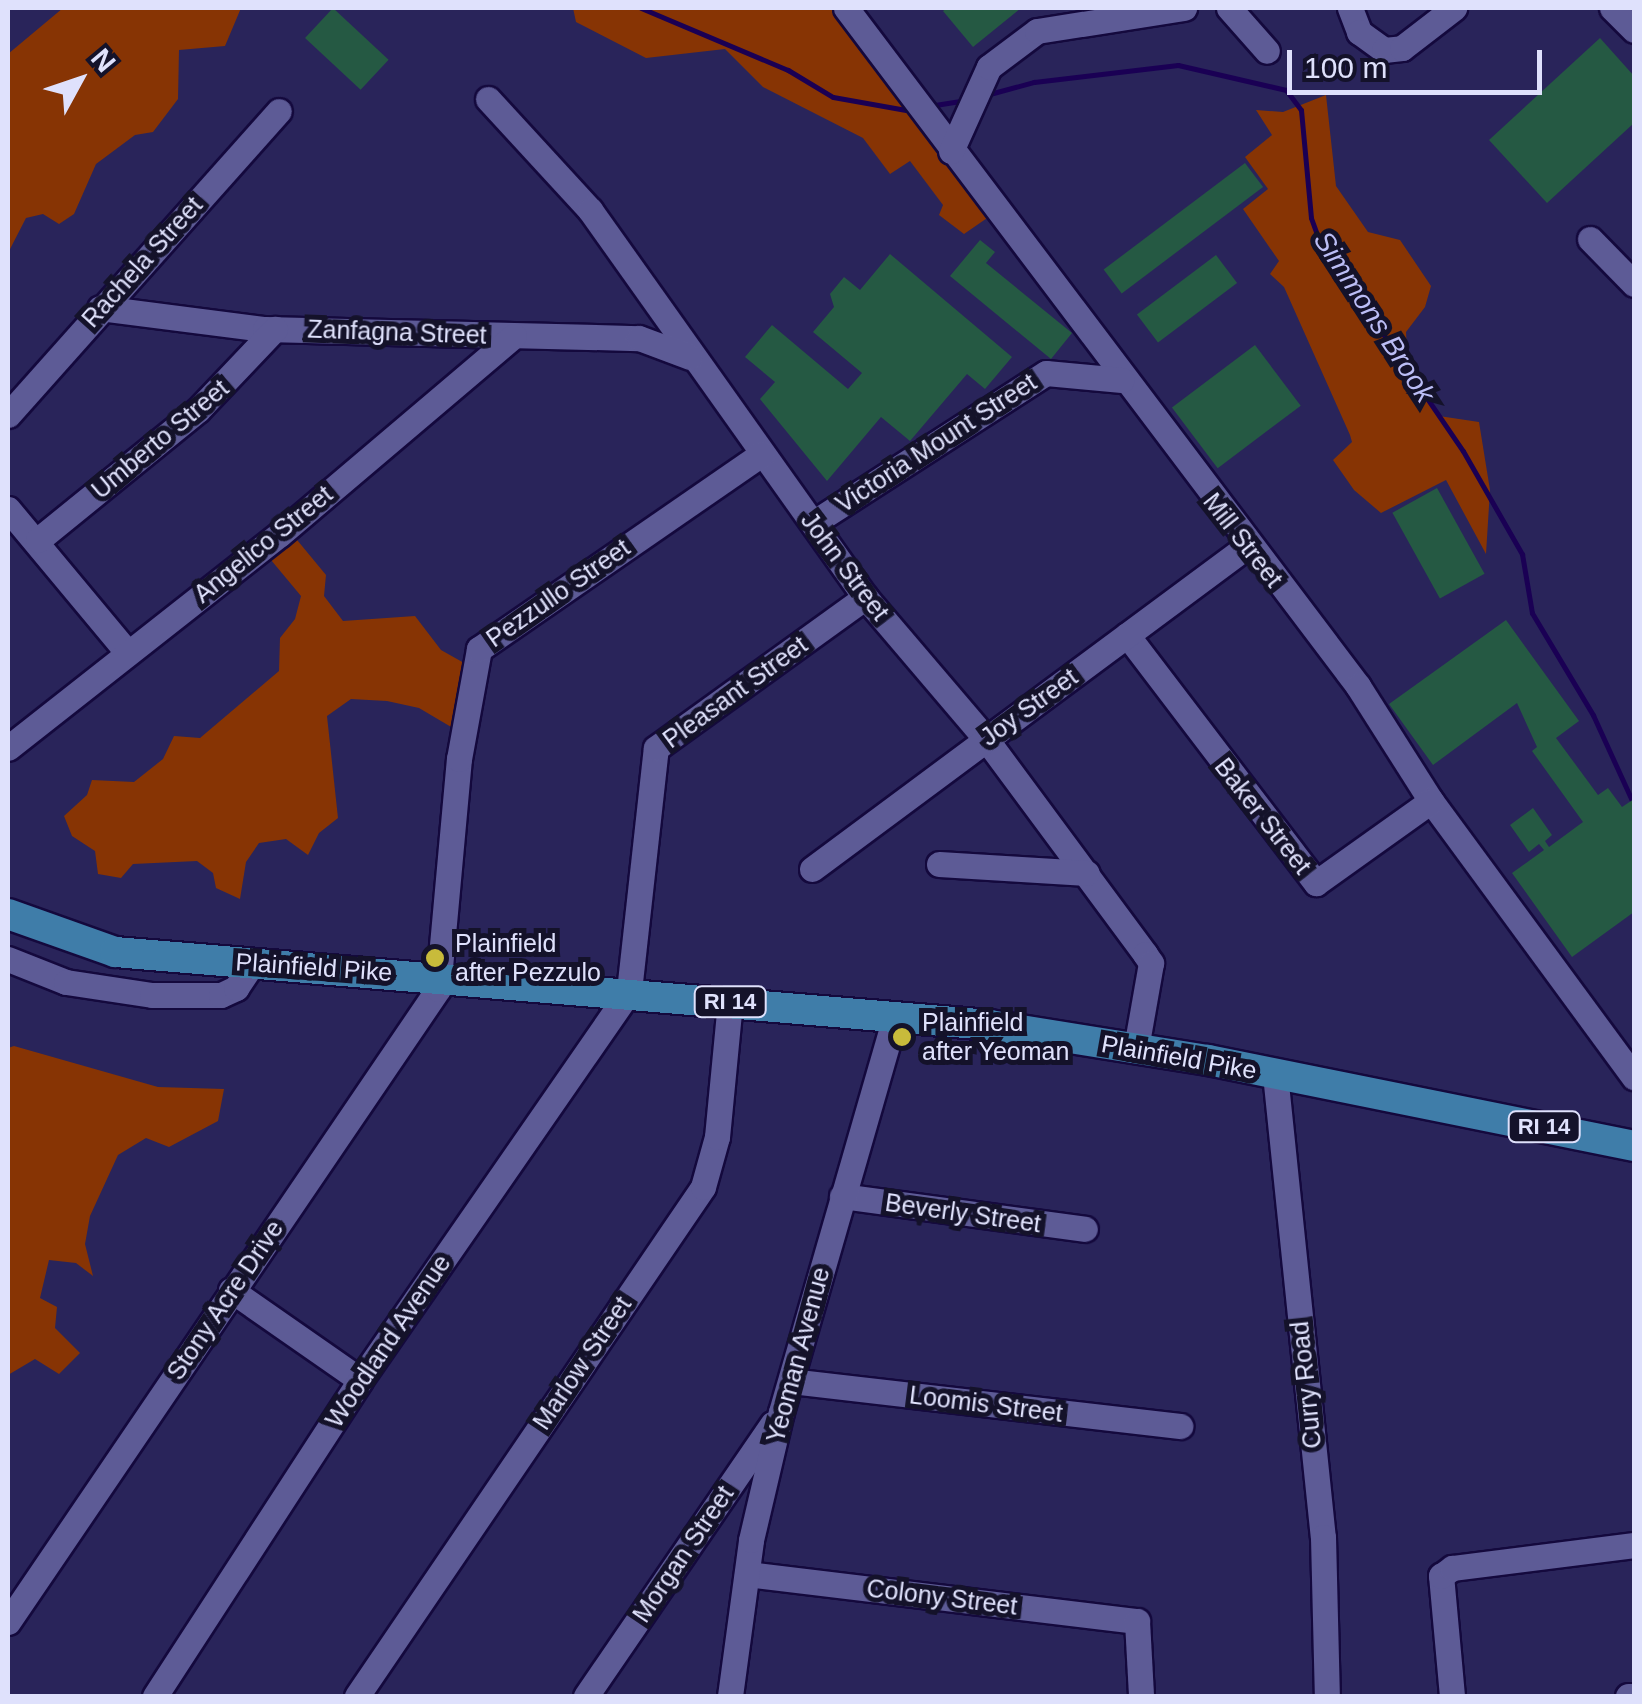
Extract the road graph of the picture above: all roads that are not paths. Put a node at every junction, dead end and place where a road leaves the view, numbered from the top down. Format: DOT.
graph roads {
  1 [pos="846,8"];
  2 [pos="1184,8"];
  3 [pos="1230,8"];
  4 [pos="1350,8"];
  5 [pos="1454,8"];
  6 [pos="1612,8"];
  7 [pos="1634,30"];
  8 [pos="1267,52"];
  9 [pos="488,99"];
  10 [pos="279,111"];
  11 [pos="951,151"];
  12 [pos="1590,239"];
  13 [pos="1634,284"];
  14 [pos="100,308"];
  15 [pos="275,328"];
  16 [pos="514,336"];
  17 [pos="690,357"];
  18 [pos="1122,380"];
  19 [pos="8,414"];
  20 [pos="762,454"];
  21 [pos="8,508"];
  22 [pos="813,523"];
  23 [pos="38,540"];
  24 [pos="1246,546"];
  25 [pos="865,598"];
  26 [pos="1128,635"];
  27 [pos="127,652"];
  28 [pos="986,738"];
  29 [pos="8,748"];
  30 [pos="1431,801"];
  31 [pos="939,864"];
  32 [pos="812,869"];
  33 [pos="1087,874"];
  34 [pos="8,914"];
  35 [pos="8,959"];
  36 [pos="253,962"];
  37 [pos="439,976"];
  38 [pos="628,991"];
  39 [pos="730,1002"];
  40 [pos="894,1020"];
  41 [pos="1136,1048"];
  42 [pos="1275,1074"];
  43 [pos="1634,1077"];
  44 [pos="1634,1146"];
  45 [pos="842,1196"];
  46 [pos="1084,1229"];
  47 [pos="231,1290"];
  48 [pos="360,1380"];
  49 [pos="791,1381"];
  50 [pos="780,1412"];
  51 [pos="1180,1426"];
  52 [pos="1634,1546"];
  53 [pos="747,1574"];
  54 [pos="8,1622"];
  55 [pos="155,1696"];
  56 [pos="358,1696"];
  57 [pos="586,1696"];
  58 [pos="730,1696"];
  59 [pos="1140,1696"];
  60 [pos="1327,1696"];
  61 [pos="1452,1696"];
  1 -- 11 [label="street, Mill Street"];
  2 -- 11 [label="street"];
  3 -- 8 [label="street"];
  4 -- 5 [label="street"];
  6 -- 7 [label="street"];
  9 -- 17 [label="street, John Street"];
  10 -- 14 [label="street, Rachela Street"];
  11 -- 18 [label="street, Mill Street"];
  12 -- 13 [label="street"];
  14 -- 15 [label="street, Zanfagna Street"];
  14 -- 19 [label="street, Rachela Street"];
  15 -- 16 [label="street, Zanfagna Street"];
  15 -- 23 [label="street, Umberto Street"];
  16 -- 17 [label="street, Zanfagna Street"];
  16 -- 27 [label="street, Angelico Street"];
  17 -- 20 [label="street, John Street"];
  18 -- 22 [label="street, Victoria Mount Street"];
  18 -- 24 [label="street, Mill Street"];
  20 -- 22 [label="street, John Street"];
  20 -- 37 [label="street, Pezzullo Street"];
  21 -- 23 [label="street"];
  22 -- 25 [label="street, John Street"];
  23 -- 27 [label="street"];
  24 -- 26 [label="street, Joy Street"];
  24 -- 30 [label="street, Mill Street"];
  25 -- 28 [label="street, John Street"];
  25 -- 38 [label="street, Pleasant Street"];
  26 -- 28 [label="street, Joy Street"];
  26 -- 30 [label="street, Baker Street"];
  27 -- 29 [label="street, Angelico Street"];
  28 -- 32 [label="street, Joy Street"];
  28 -- 33 [label="street, John Street"];
  30 -- 43 [label="street, Mill Street"];
  31 -- 33 [label="street"];
  33 -- 41 [label="street, John Street"];
  34 -- 36 [label="main road, Plainfield Pike / RI 14"];
  35 -- 36 [label="street"];
  36 -- 37 [label="main road, Plainfield Pike / RI 14"];
  37 -- 38 [label="main road, Plainfield Pike / RI 14"];
  37 -- 47 [label="street, Stony Acre Drive"];
  38 -- 39 [label="main road, Plainfield Pike / RI 14"];
  38 -- 48 [label="street, Woodland Avenue"];
  39 -- 40 [label="main road, Plainfield Pike / RI 14"];
  39 -- 56 [label="street, Marlow Street"];
  40 -- 41 [label="main road, Plainfield Pike / RI 14"];
  40 -- 45 [label="street, Yeoman Avenue"];
  41 -- 42 [label="main road, Plainfield Pike / RI 14"];
  42 -- 44 [label="main road, Plainfield Pike / RI 14"];
  42 -- 60 [label="street, Curry Road"];
  45 -- 46 [label="street, Beverly Street"];
  45 -- 49 [label="street, Yeoman Avenue"];
  47 -- 48 [label="street"];
  47 -- 54 [label="street, Stony Acre Drive"];
  48 -- 55 [label="street, Woodland Avenue"];
  49 -- 50 [label="street, Yeoman Avenue"];
  49 -- 51 [label="street, Loomis Street"];
  50 -- 53 [label="street, Yeoman Avenue"];
  50 -- 57 [label="street, Morgan Street"];
  52 -- 61 [label="street"];
  53 -- 58 [label="street, Yeoman Avenue"];
  53 -- 59 [label="street, Colony Street"];
}
